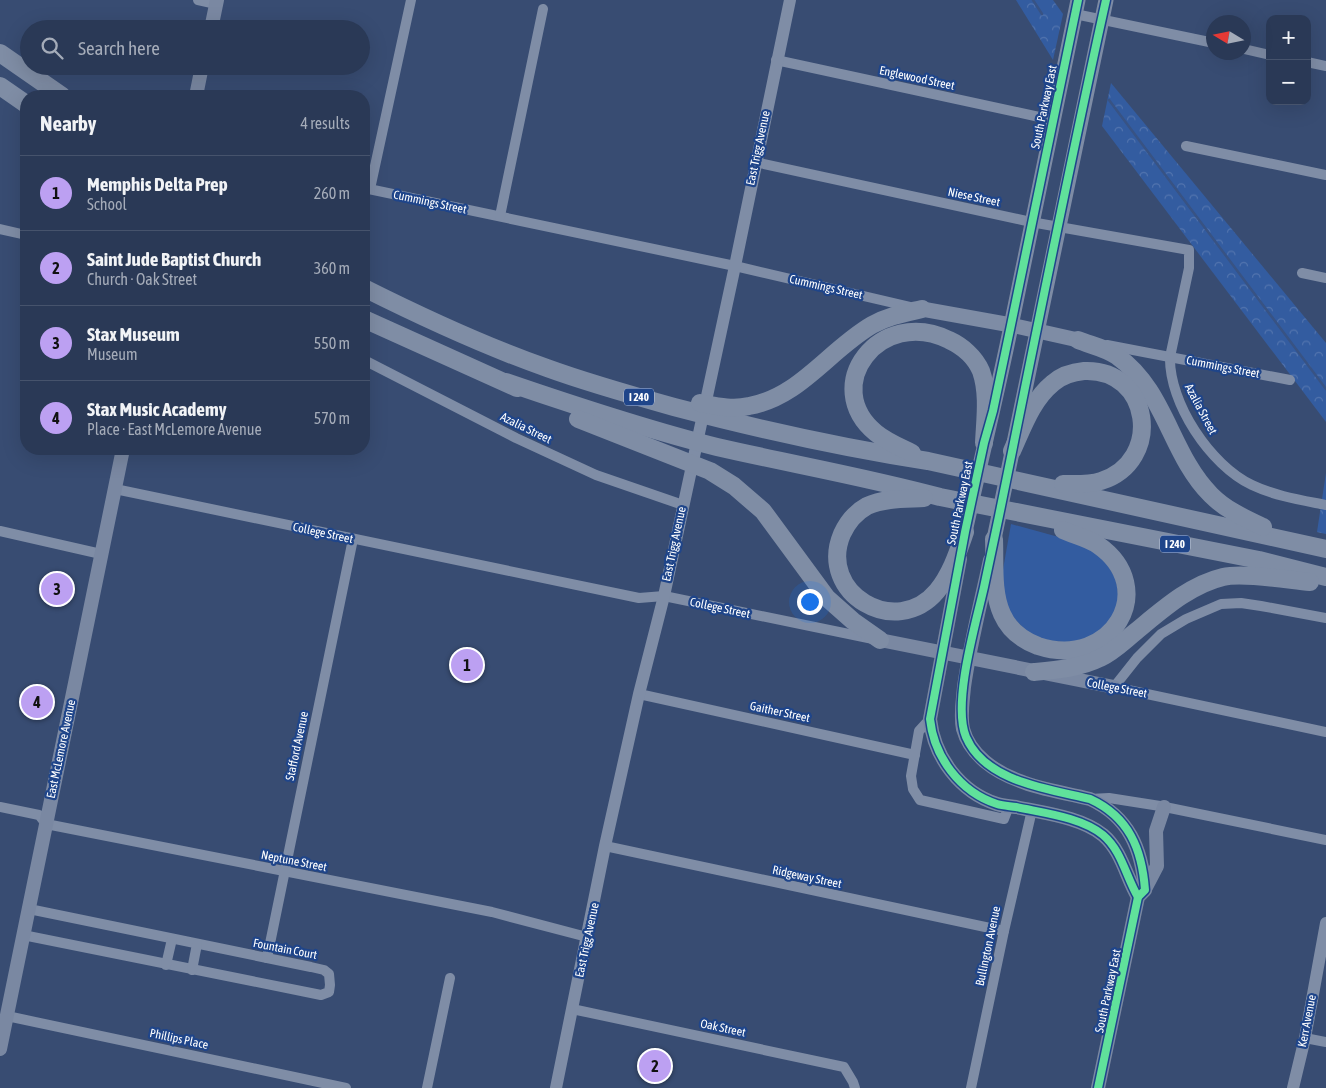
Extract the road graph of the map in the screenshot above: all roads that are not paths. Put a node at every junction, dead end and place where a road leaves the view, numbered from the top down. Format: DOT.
graph roads {
  1 [pos="198,0"];
  2 [pos="411,0"];
  3 [pos="790,0"];
  4 [pos="1106,0"];
  5 [pos="216,2"];
  6 [pos="1077,7"];
  7 [pos="543,9"];
  8 [pos="212,20"];
  9 [pos="1101,20"];
  10 [pos="1206,41"];
  11 [pos="1251,51"];
  12 [pos="0,53"];
  13 [pos="1266,54"];
  14 [pos="776,60"];
  15 [pos="1311,63"];
  16 [pos="1326,66"];
  17 [pos="20,67"];
  18 [pos="32,75"];
  19 [pos="200,75"];
  20 [pos="0,86"];
  21 [pos="53,90"];
  22 [pos="197,90"];
  23 [pos="20,100"];
  24 [pos="1053,120"];
  25 [pos="1186,146"];
  26 [pos="755,162"];
  27 [pos="1326,175"];
  28 [pos="370,176"];
  29 [pos="370,190"];
  30 [pos="500,216"];
  31 [pos="1031,222"];
  32 [pos="1058,227"];
  33 [pos="0,229"];
  34 [pos="20,234"];
  35 [pos="1189,250"];
  36 [pos="735,266"];
  37 [pos="1302,273"];
  38 [pos="1326,278"];
  39 [pos="370,291"];
  40 [pos="922,309"];
  41 [pos="370,322"];
  42 [pos="1011,325"];
  43 [pos="1036,330"];
  44 [pos="1078,340"];
  45 [pos="1170,357"];
  46 [pos="370,363"];
  47 [pos="1290,380"];
  48 [pos="506,382"];
  49 [pos="650,400"];
  50 [pos="984,443"];
  51 [pos="1012,451"];
  52 [pos="121,455"];
  53 [pos="928,461"];
  54 [pos="1029,484"];
  55 [pos="115,489"];
  56 [pos="940,497"];
  57 [pos="683,504"];
  58 [pos="1326,505"];
  59 [pos="1023,515"];
  60 [pos="0,531"];
  61 [pos="965,532"];
  62 [pos="353,539"];
  63 [pos="994,539"];
  64 [pos="1293,541"];
  65 [pos="1326,549"];
  66 [pos="102,554"];
  67 [pos="1326,578"];
  68 [pos="1326,584"];
  69 [pos="664,596"];
  70 [pos="1326,618"];
  71 [pos="880,640"];
  72 [pos="942,653"];
  73 [pos="968,658"];
  74 [pos="1034,672"];
  75 [pos="1114,687"];
  76 [pos="639,694"];
  77 [pos="930,719"];
  78 [pos="1326,732"];
  79 [pos="914,755"];
  80 [pos="1090,799"];
  81 [pos="1009,806"];
  82 [pos="0,807"];
  83 [pos="1164,807"];
  84 [pos="1032,810"];
  85 [pos="46,824"];
  86 [pos="1326,840"];
  87 [pos="606,846"];
  88 [pos="284,872"];
  89 [pos="1141,894"];
  90 [pos="29,909"];
  91 [pos="1326,923"];
  92 [pos="1004,931"];
  93 [pos="23,936"];
  94 [pos="587,937"];
  95 [pos="172,939"];
  96 [pos="197,944"];
  97 [pos="1326,956"];
  98 [pos="266,958"];
  99 [pos="166,965"];
  100 [pos="192,970"];
  101 [pos="1317,970"];
  102 [pos="450,978"];
  103 [pos="572,1009"];
  104 [pos="7,1016"];
  105 [pos="1305,1038"];
  106 [pos="1326,1042"];
  107 [pos="0,1050"];
  108 [pos="306,1084"];
  109 [pos="346,1088"];
  110 [pos="427,1088"];
  111 [pos="556,1088"];
  112 [pos="855,1088"];
  113 [pos="971,1088"];
  114 [pos="1098,1088"];
  115 [pos="1293,1088"];
  1 -- 5 [label="street"];
  2 -- 28 [label="street"];
  3 -- 14 [label="street, East Trigg Avenue"];
  4 -- 9 [label="main road, South Parkway East"];
  5 -- 8 [label="main road"];
  6 -- 9 [label="street"];
  6 -- 24 [label="main road, South Parkway East"];
  7 -- 30 [label="street"];
  9 -- 10 [label="street"];
  9 -- 32 [label="main road, South Parkway East"];
  11 -- 13 [label="street"];
  12 -- 17 [label="highway"];
  14 -- 24 [label="street, Englewood Street"];
  14 -- 26 [label="street, East Trigg Avenue"];
  15 -- 16 [label="street"];
  18 -- 21 [label="highway"];
  19 -- 22 [label="main road"];
  20 -- 23 [label="highway"];
  24 -- 31 [label="main road, South Parkway East"];
  25 -- 27 [label="street"];
  26 -- 31 [label="street, Niese Street"];
  26 -- 36 [label="street, East Trigg Avenue"];
  29 -- 30 [label="street, Cummings Street"];
  30 -- 36 [label="street, Cummings Street"];
  31 -- 32 [label="street, Niese Street"];
  31 -- 42 [label="main road, South Parkway East"];
  32 -- 35 [label="street, Niese Street"];
  32 -- 43 [label="main road, South Parkway East"];
  33 -- 34 [label="street"];
  35 -- 45 [label="street, Azalia Street"];
  36 -- 40 [label="street, Cummings Street"];
  36 -- 57 [label="street, East Trigg Avenue"];
  37 -- 38 [label="street"];
  39 -- 49 [label="highway, I 240"];
  40 -- 42 [label="main road, Cummings Street"];
  40 -- 49 [label="highway"];
  41 -- 48 [label="highway, I 240"];
  42 -- 43 [label="main road, Cummings Street"];
  42 -- 50 [label="main road, South Parkway East"];
  43 -- 44 [label="main road, Cummings Street"];
  43 -- 51 [label="main road, South Parkway East"];
  44 -- 45 [label="street, Cummings Street"];
  44 -- 64 [label="highway"];
  45 -- 47 [label="street, Cummings Street"];
  45 -- 58 [label="street, Azalia Street"];
  46 -- 57 [label="street, Azalia Street"];
  48 -- 56 [label="highway, I 240"];
  48 -- 71 [label="highway"];
  49 -- 53 [label="highway, I 240"];
  50 -- 53 [label="highway"];
  50 -- 61 [label="main road, South Parkway East"];
  51 -- 54 [label="highway"];
  51 -- 63 [label="main road, South Parkway East"];
  52 -- 55 [label="main road, East McLemore Avenue"];
  53 -- 54 [label="highway, I 240"];
  54 -- 64 [label="highway, I 240"];
  55 -- 62 [label="street, College Street"];
  55 -- 66 [label="main road, East McLemore Avenue"];
  56 -- 59 [label="highway, I 240"];
  56 -- 61 [label="highway"];
  57 -- 69 [label="street, East Trigg Avenue"];
  59 -- 63 [label="highway"];
  59 -- 67 [label="highway, I 240"];
  60 -- 66 [label="street"];
  61 -- 72 [label="main road, South Parkway East"];
  62 -- 69 [label="street, College Street"];
  62 -- 88 [label="street, Stafford Avenue"];
  63 -- 73 [label="main road, South Parkway East"];
  64 -- 65 [label="highway, I 240"];
  66 -- 85 [label="main road, East McLemore Avenue"];
  68 -- 74 [label="highway"];
  69 -- 71 [label="street, College Street"];
  69 -- 76 [label="street, East Trigg Avenue"];
  70 -- 75 [label="street"];
  71 -- 72 [label="main road, College Street"];
  72 -- 73 [label="main road, College Street"];
  72 -- 77 [label="main road, South Parkway East"];
  73 -- 74 [label="main road, College Street"];
  73 -- 80 [label="main road, South Parkway East"];
  74 -- 75 [label="main road, College Street"];
  75 -- 78 [label="street, College Street"];
  76 -- 79 [label="street, Gaither Street"];
  76 -- 87 [label="street, East Trigg Avenue"];
  77 -- 79 [label="street"];
  77 -- 81 [label="main road, South Parkway East"];
  79 -- 81 [label="street"];
  80 -- 83 [label="street"];
  80 -- 89 [label="main road, South Parkway East"];
  81 -- 84 [label="main road, South Parkway East"];
  82 -- 85 [label="street, Neptune Street"];
  83 -- 86 [label="street"];
  83 -- 89 [label="main road, South Parkway East"];
  84 -- 89 [label="main road, South Parkway East"];
  84 -- 92 [label="street, Bullington Avenue"];
  85 -- 88 [label="street, Neptune Street"];
  85 -- 90 [label="main road, East McLemore Avenue"];
  87 -- 92 [label="street, Ridgeway Street"];
  87 -- 94 [label="street, East Trigg Avenue"];
  88 -- 94 [label="street, Neptune Street"];
  88 -- 98 [label="street, Stafford Avenue"];
  89 -- 114 [label="main road, South Parkway East"];
  90 -- 93 [label="main road, East McLemore Avenue"];
  90 -- 95 [label="street, Fountain Court"];
  91 -- 101 [label="street, Kerr Avenue"];
  92 -- 113 [label="street, Bullington Avenue"];
  93 -- 99 [label="street, Fountain Court"];
  93 -- 104 [label="main road, East McLemore Avenue"];
  94 -- 103 [label="street, East Trigg Avenue"];
  95 -- 96 [label="street, Fountain Court"];
  95 -- 99 [label="street"];
  96 -- 98 [label="street, Fountain Court"];
  96 -- 100 [label="street"];
  97 -- 101 [label="street"];
  98 -- 100 [label="street, Fountain Court"];
  99 -- 100 [label="street, Fountain Court"];
  101 -- 105 [label="street, Kerr Avenue"];
  102 -- 110 [label="street"];
  103 -- 111 [label="street, East Trigg Avenue"];
  103 -- 112 [label="street, Oak Street"];
  104 -- 107 [label="main road, East McLemore Avenue"];
  104 -- 108 [label="street, Phillips Place"];
  105 -- 106 [label="street"];
  105 -- 115 [label="street, Kerr Avenue"];
  108 -- 109 [label="street, Phillips Place"];
}
